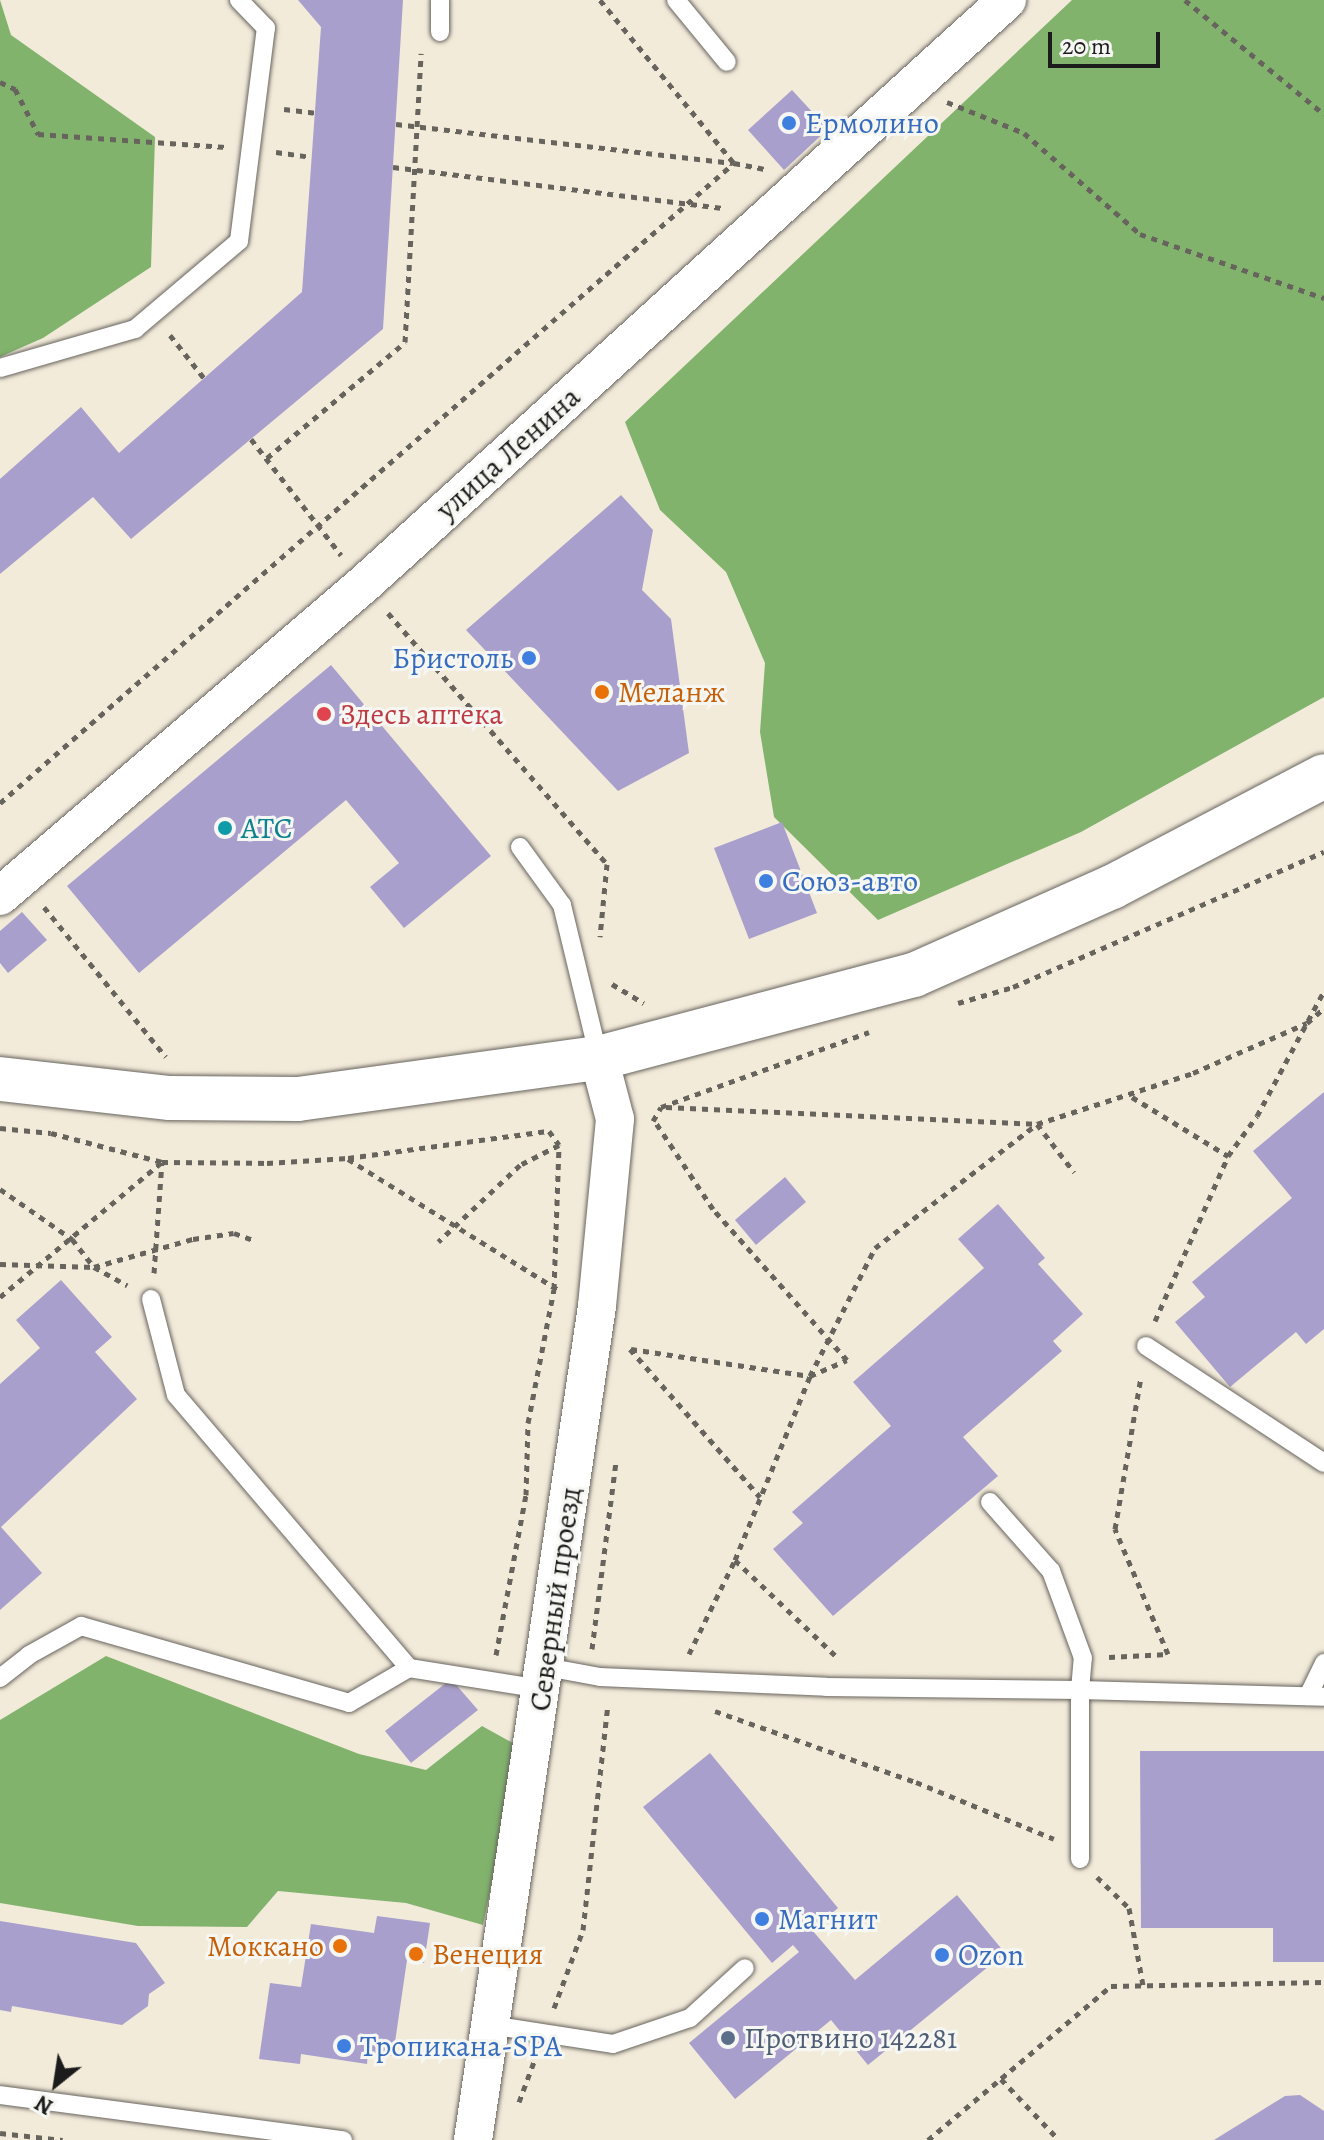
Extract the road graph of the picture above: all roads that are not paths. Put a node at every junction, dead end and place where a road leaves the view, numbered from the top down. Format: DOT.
graph roads {
  1 [pos="239,0"];
  2 [pos="440,0"];
  3 [pos="676,0"];
  4 [pos="1007,0"];
  5 [pos="440,32"];
  6 [pos="727,62"];
  7 [pos="0,368"];
  8 [pos="1324,776"];
  9 [pos="520,847"];
  10 [pos="10,887"];
  11 [pos="599,1058"];
  12 [pos="0,1079"];
  13 [pos="151,1299"];
  14 [pos="1146,1346"];
  15 [pos="1324,1463"];
  16 [pos="990,1502"];
  17 [pos="1324,1663"];
  18 [pos="409,1668"];
  19 [pos="0,1678"];
  20 [pos="544,1678"];
  21 [pos="1080,1690"];
  22 [pos="1316,1696"];
  23 [pos="1080,1859"];
  24 [pos="745,1968"];
  25 [pos="490,2025"];
  26 [pos="0,2095"];
  27 [pos="343,2140"];
  28 [pos="473,2140"];
  1 -- 7 [label="lane"];
  2 -- 5 [label="lane"];
  3 -- 6 [label="lane"];
  4 -- 10 [label="street, улица Ленина"];
  8 -- 11 [label="street"];
  9 -- 11 [label="lane"];
  11 -- 12 [label="street"];
  11 -- 20 [label="street, Северный проезд"];
  13 -- 18 [label="lane"];
  14 -- 15 [label="lane"];
  16 -- 21 [label="lane"];
  17 -- 22 [label="lane"];
  18 -- 19 [label="lane"];
  18 -- 20 [label="lane"];
  20 -- 21 [label="lane"];
  20 -- 25 [label="street, Северный проезд"];
  21 -- 22 [label="lane"];
  21 -- 23 [label="lane"];
  24 -- 25 [label="lane"];
  25 -- 28 [label="street, Северный проезд"];
  26 -- 27 [label="lane"];
}
